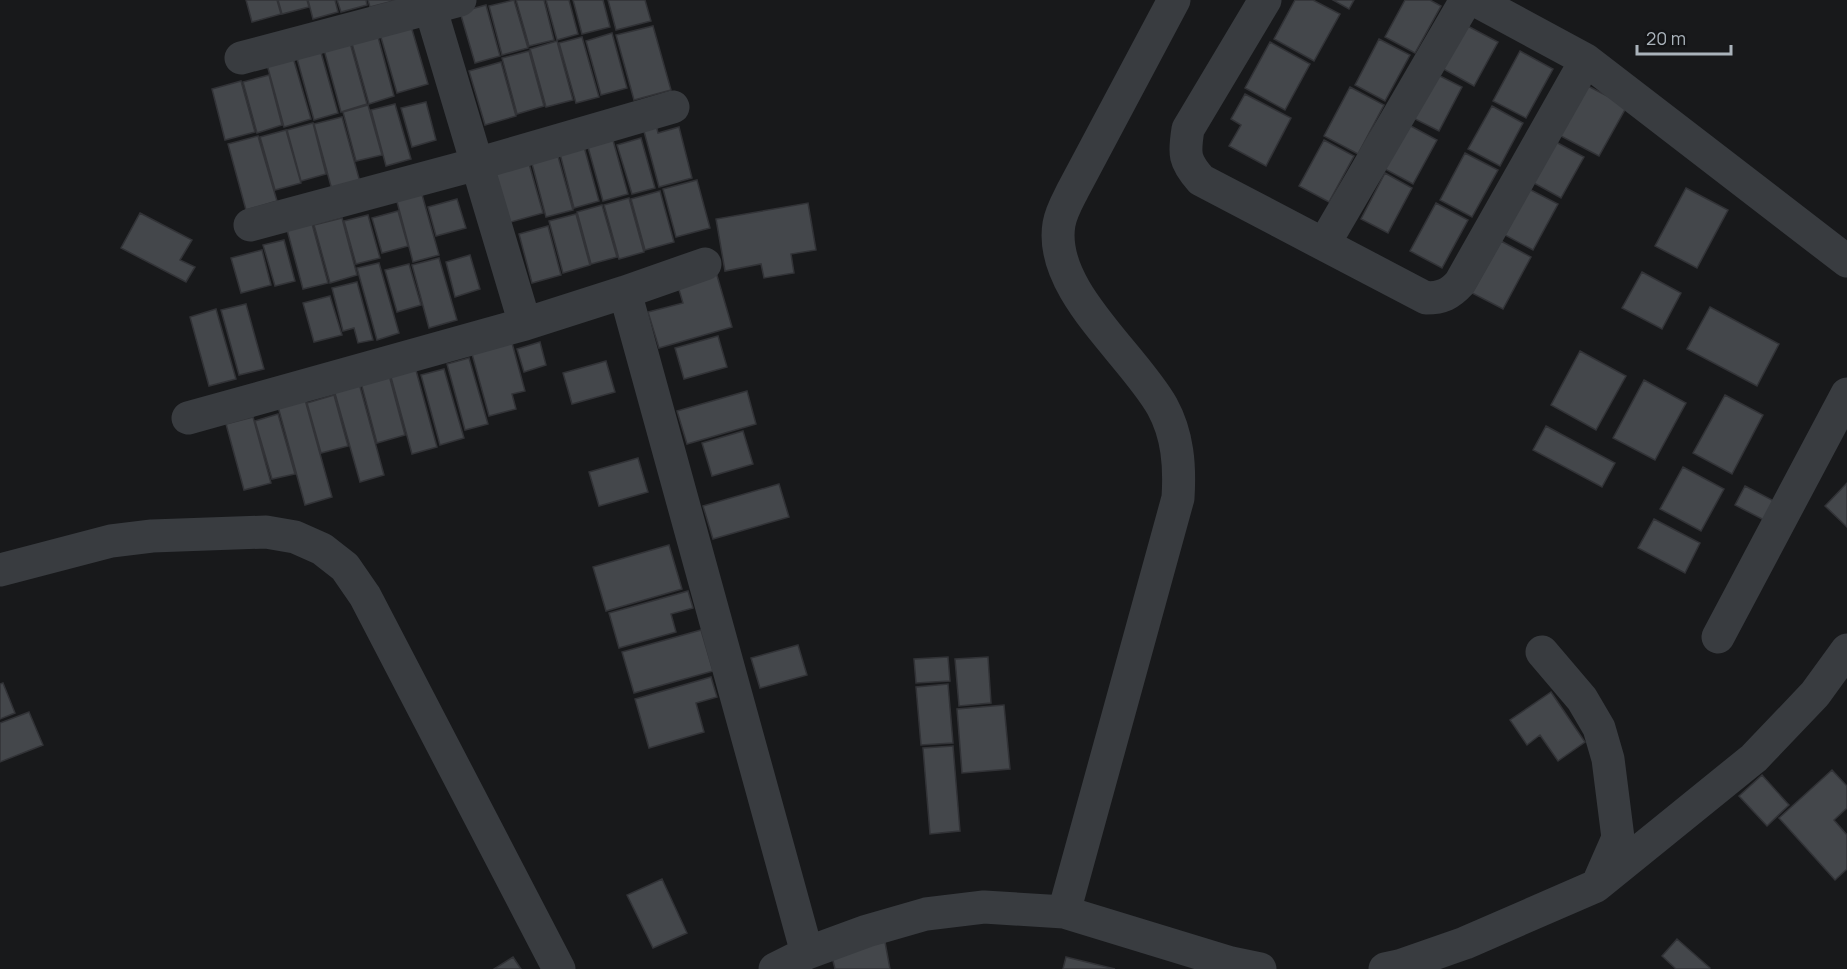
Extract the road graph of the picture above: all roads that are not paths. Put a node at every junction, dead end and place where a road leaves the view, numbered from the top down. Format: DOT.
graph roads {
  1 [pos="1174,0"];
  2 [pos="1265,0"];
  3 [pos="1466,0"];
  4 [pos="1475,0"];
  5 [pos="439,3"];
  6 [pos="241,57"];
  7 [pos="1586,60"];
  8 [pos="673,107"];
  9 [pos="477,164"];
  10 [pos="250,225"];
  11 [pos="1324,244"];
  12 [pos="1847,261"];
  13 [pos="705,264"];
  14 [pos="625,292"];
  15 [pos="525,324"];
  16 [pos="1847,394"];
  17 [pos="188,418"];
  18 [pos="0,570"];
  19 [pos="1718,637"];
  20 [pos="1847,650"];
  21 [pos="1542,652"];
  22 [pos="1596,886"];
  23 [pos="1064,912"];
  24 [pos="807,953"];
  25 [pos="1395,968"];
  26 [pos="559,969"];
  27 [pos="775,969"];
  28 [pos="1260,969"];
  1 -- 23 [label="street"];
  2 -- 11 [label="street"];
  3 -- 11 [label="street"];
  4 -- 7 [label="street"];
  5 -- 6 [label="street"];
  5 -- 9 [label="street"];
  7 -- 11 [label="street"];
  7 -- 12 [label="street"];
  8 -- 9 [label="street"];
  9 -- 10 [label="street"];
  9 -- 15 [label="street"];
  13 -- 14 [label="street"];
  14 -- 15 [label="street"];
  14 -- 24 [label="street"];
  15 -- 17 [label="street"];
  16 -- 19 [label="street"];
  18 -- 26 [label="street"];
  20 -- 22 [label="street"];
  21 -- 22 [label="street"];
  22 -- 25 [label="street"];
  23 -- 24 [label="street"];
  23 -- 28 [label="street"];
  24 -- 27 [label="street"];
}
